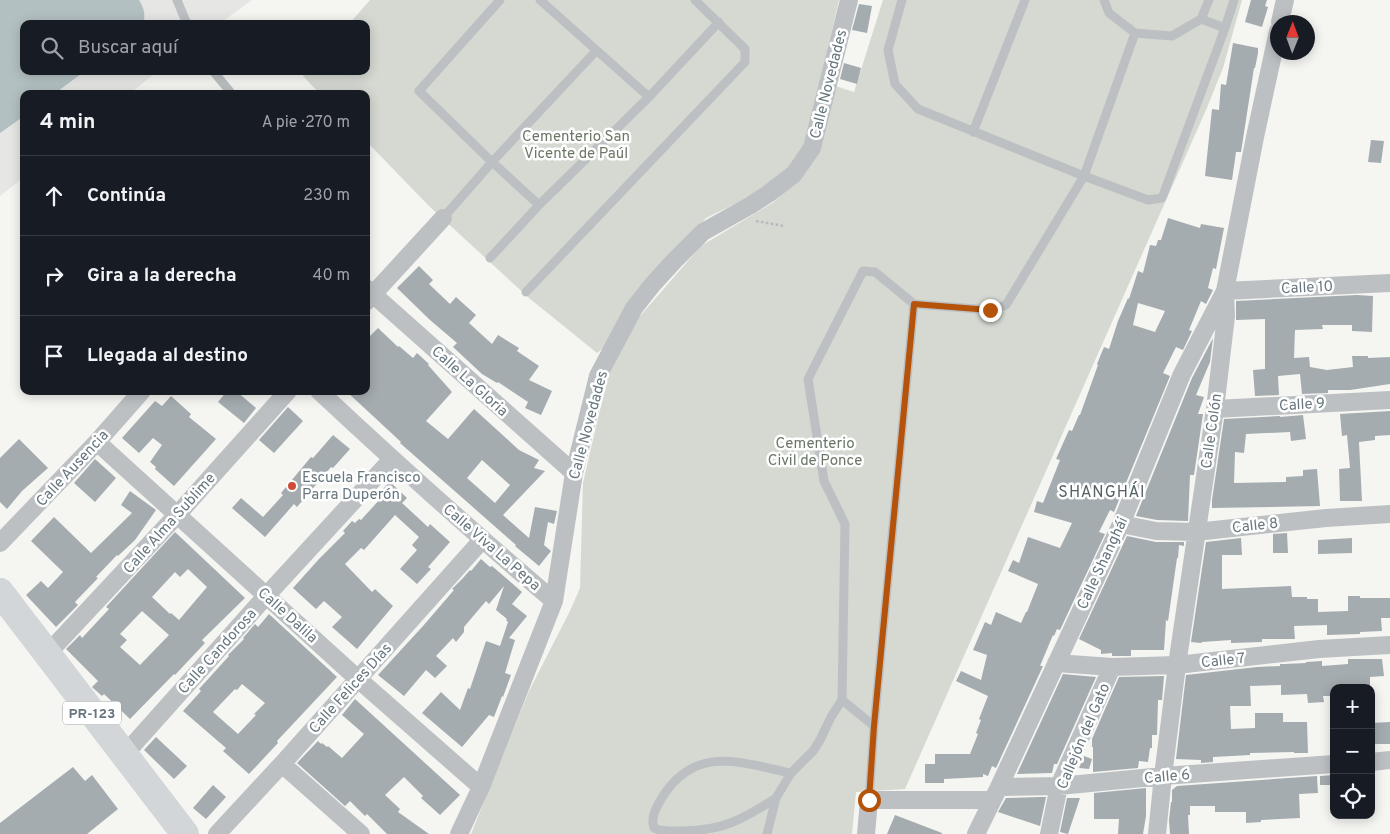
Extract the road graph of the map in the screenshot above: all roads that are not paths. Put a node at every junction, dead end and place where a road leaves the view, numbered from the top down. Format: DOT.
graph roads {
  1 [pos="177,0"];
  2 [pos="500,0"];
  3 [pos="540,0"];
  4 [pos="695,0"];
  5 [pos="849,0"];
  6 [pos="902,0"];
  7 [pos="1025,0"];
  8 [pos="1104,0"];
  9 [pos="1209,0"];
  10 [pos="1234,0"];
  11 [pos="1285,0"];
  12 [pos="1282,15"];
  13 [pos="1201,19"];
  14 [pos="185,20"];
  15 [pos="719,22"];
  16 [pos="1225,28"];
  17 [pos="1135,33"];
  18 [pos="596,51"];
  19 [pos="1272,60"];
  20 [pos="216,75"];
  21 [pos="229,90"];
  22 [pos="649,97"];
  23 [pos="973,132"];
  24 [pos="492,162"];
  25 [pos="1084,176"];
  26 [pos="539,204"];
  27 [pos="443,218"];
  28 [pos="490,258"];
  29 [pos="1390,283"];
  30 [pos="1225,291"];
  31 [pos="526,292"];
  32 [pos="370,293"];
  33 [pos="370,297"];
  34 [pos="914,304"];
  35 [pos="138,395"];
  36 [pos="284,395"];
  37 [pos="323,395"];
  38 [pos="1390,400"];
  39 [pos="1215,409"];
  40 [pos="97,442"];
  41 [pos="392,459"];
  42 [pos="574,473"];
  43 [pos="1390,514"];
  44 [pos="177,515"];
  45 [pos="1121,524"];
  46 [pos="1196,532"];
  47 [pos="482,540"];
  48 [pos="0,543"];
  49 [pos="0,592"];
  50 [pos="267,595"];
  51 [pos="554,601"];
  52 [pos="1390,645"];
  53 [pos="48,654"];
  54 [pos="1056,663"];
  55 [pos="1177,664"];
  56 [pos="1112,668"];
  57 [pos="358,679"];
  58 [pos="842,700"];
  59 [pos="874,726"];
  60 [pos="124,755"];
  61 [pos="1390,760"];
  62 [pos="1375,762"];
  63 [pos="282,764"];
  64 [pos="1330,764"];
  65 [pos="791,773"];
  66 [pos="1162,776"];
  67 [pos="1059,786"];
  68 [pos="480,787"];
  69 [pos="996,793"];
  70 [pos="776,798"];
  71 [pos="869,800"];
  72 [pos="185,834"];
  73 [pos="217,834"];
  74 [pos="361,834"];
  75 [pos="460,834"];
  76 [pos="767,834"];
  77 [pos="866,834"];
  78 [pos="976,834"];
  79 [pos="1049,834"];
  80 [pos="1156,834"];
  1 -- 14 [label="lane"];
  2 -- 24 [label="lane"];
  3 -- 18 [label="lane"];
  4 -- 15 [label="lane"];
  5 -- 42 [label="street, Calle Novedades"];
  6 -- 23 [label="lane"];
  7 -- 23 [label="lane"];
  8 -- 17 [label="lane"];
  9 -- 13 [label="lane"];
  10 -- 16 [label="lane"];
  11 -- 12 [label="street"];
  13 -- 16 [label="lane"];
  13 -- 17 [label="lane"];
  15 -- 22 [label="lane"];
  15 -- 31 [label="lane"];
  16 -- 25 [label="lane"];
  17 -- 25 [label="lane"];
  18 -- 22 [label="lane"];
  18 -- 24 [label="lane"];
  19 -- 30 [label="street, Calle Colón"];
  20 -- 21 [label="lane"];
  22 -- 26 [label="lane"];
  23 -- 25 [label="lane"];
  24 -- 26 [label="lane"];
  24 -- 27 [label="lane"];
  25 -- 34 [label="lane"];
  26 -- 28 [label="lane"];
  27 -- 32 [label="street"];
  29 -- 30 [label="street, Calle 10"];
  30 -- 39 [label="street, Calle Colón"];
  30 -- 45 [label="street, Calle Shanghái"];
  33 -- 42 [label="street, Calle La Gloria"];
  34 -- 58 [label="lane"];
  34 -- 59 [label="lane"];
  35 -- 40 [label="street, Calle Ausencia"];
  36 -- 44 [label="street, Calle Alma Sublime"];
  37 -- 41 [label="street, Calle Viva La Pepa"];
  38 -- 39 [label="street, Calle 9"];
  39 -- 46 [label="street, Calle Colón"];
  40 -- 44 [label="street, Calle Dalila"];
  40 -- 48 [label="street, Calle Ausencia"];
  41 -- 47 [label="street, Calle Viva La Pepa"];
  41 -- 50 [label="street, Calle Candorosa"];
  42 -- 51 [label="street, Calle Novedades"];
  43 -- 46 [label="street, Calle 8"];
  44 -- 50 [label="street, Calle Dalila"];
  44 -- 53 [label="street, Calle Alma Sublime"];
  45 -- 46 [label="street, Calle 8"];
  45 -- 54 [label="street, Calle Shanghái"];
  46 -- 55 [label="street, Calle Colón"];
  47 -- 51 [label="street, Calle Viva La Pepa"];
  47 -- 57 [label="street, Calle Felices Días"];
  49 -- 53 [label="main road, PR-123"];
  50 -- 57 [label="street, Calle Dalila"];
  50 -- 60 [label="street, Calle Candorosa"];
  51 -- 68 [label="street, Calle Novedades"];
  52 -- 55 [label="street, Calle 7"];
  53 -- 60 [label="main road, PR-123"];
  54 -- 56 [label="street, Calle 7"];
  54 -- 69 [label="street, Calle Shanghái"];
  55 -- 56 [label="street, Calle 7"];
  55 -- 66 [label="street, Calle Colón"];
  56 -- 67 [label="street, Callejón del Gato"];
  57 -- 63 [label="street, Calle Felices Días"];
  57 -- 68 [label="street, Calle Dalila"];
  58 -- 59 [label="lane"];
  58 -- 65 [label="lane"];
  59 -- 71 [label="lane"];
  60 -- 72 [label="main road, PR-123"];
  61 -- 62 [label="street"];
  63 -- 73 [label="street, Calle Felices Días"];
  63 -- 74 [label="street"];
  64 -- 66 [label="street, Calle 6"];
  65 -- 70 [label="lane"];
  65 -- 70 [label="lane"];
  66 -- 67 [label="street, Calle 6"];
  66 -- 80 [label="street, Calle Colón"];
  67 -- 69 [label="street, Calle 6"];
  67 -- 79 [label="street, Callejón del Gato"];
  68 -- 75 [label="street, Calle Novedades"];
  69 -- 71 [label="street, Calle 6"];
  69 -- 78 [label="street, Calle Shanghái"];
  70 -- 76 [label="lane"];
  71 -- 77 [label="street"];
}
